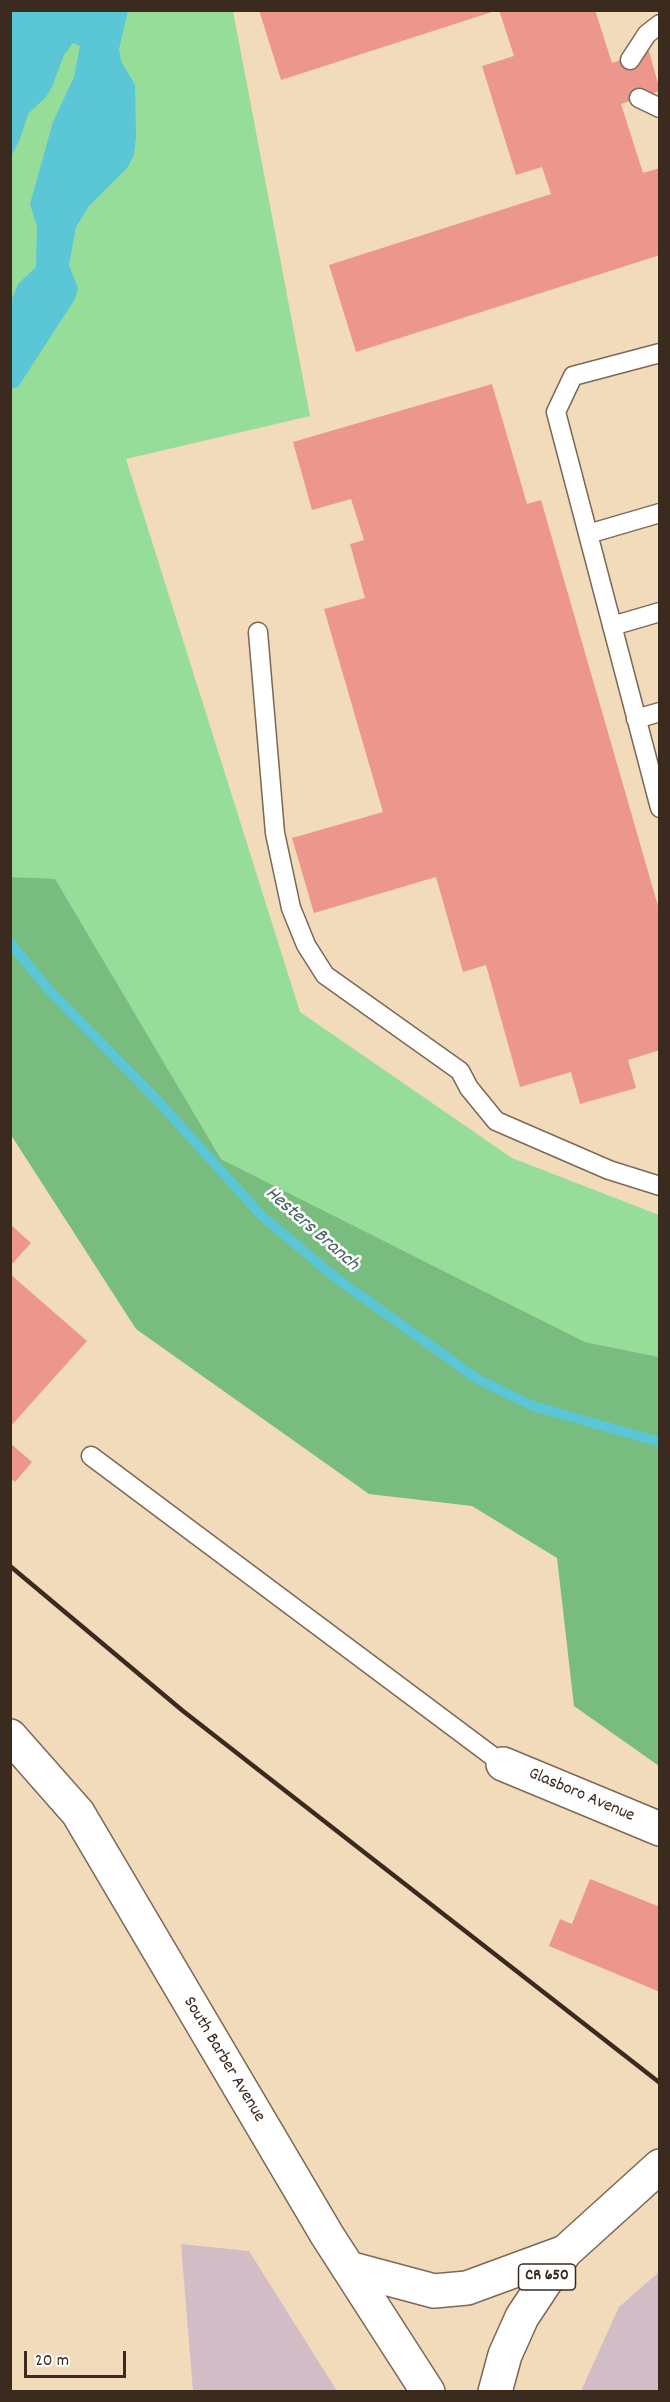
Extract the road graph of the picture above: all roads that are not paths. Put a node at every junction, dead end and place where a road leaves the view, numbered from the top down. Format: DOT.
graph roads {
  1 [pos="660,24"];
  2 [pos="630,60"];
  3 [pos="639,98"];
  4 [pos="660,108"];
  5 [pos="660,352"];
  6 [pos="660,513"];
  7 [pos="588,534"];
  8 [pos="660,612"];
  9 [pos="612,626"];
  10 [pos="258,632"];
  11 [pos="660,712"];
  12 [pos="636,719"];
  13 [pos="659,804"];
  14 [pos="660,1186"];
  15 [pos="91,1456"];
  16 [pos="10,1736"];
  17 [pos="503,1764"];
  18 [pos="660,1829"];
  19 [pos="660,2166"];
  20 [pos="565,2252"];
  21 [pos="348,2268"];
  22 [pos="428,2391"];
  23 [pos="495,2391"];
  1 -- 2 [label="lane"];
  3 -- 4 [label="lane"];
  5 -- 7 [label="lane"];
  6 -- 7 [label="lane"];
  7 -- 9 [label="lane"];
  8 -- 9 [label="lane"];
  9 -- 12 [label="lane"];
  10 -- 14 [label="lane"];
  11 -- 12 [label="lane"];
  12 -- 13 [label="lane"];
  15 -- 17 [label="lane"];
  16 -- 21 [label="street, South Barber Avenue"];
  17 -- 18 [label="street, Glasboro Avenue"];
  19 -- 20 [label="street, CR 650"];
  20 -- 21 [label="street"];
  20 -- 23 [label="street, CR 650"];
  21 -- 22 [label="street, South Barber Avenue"];
}
